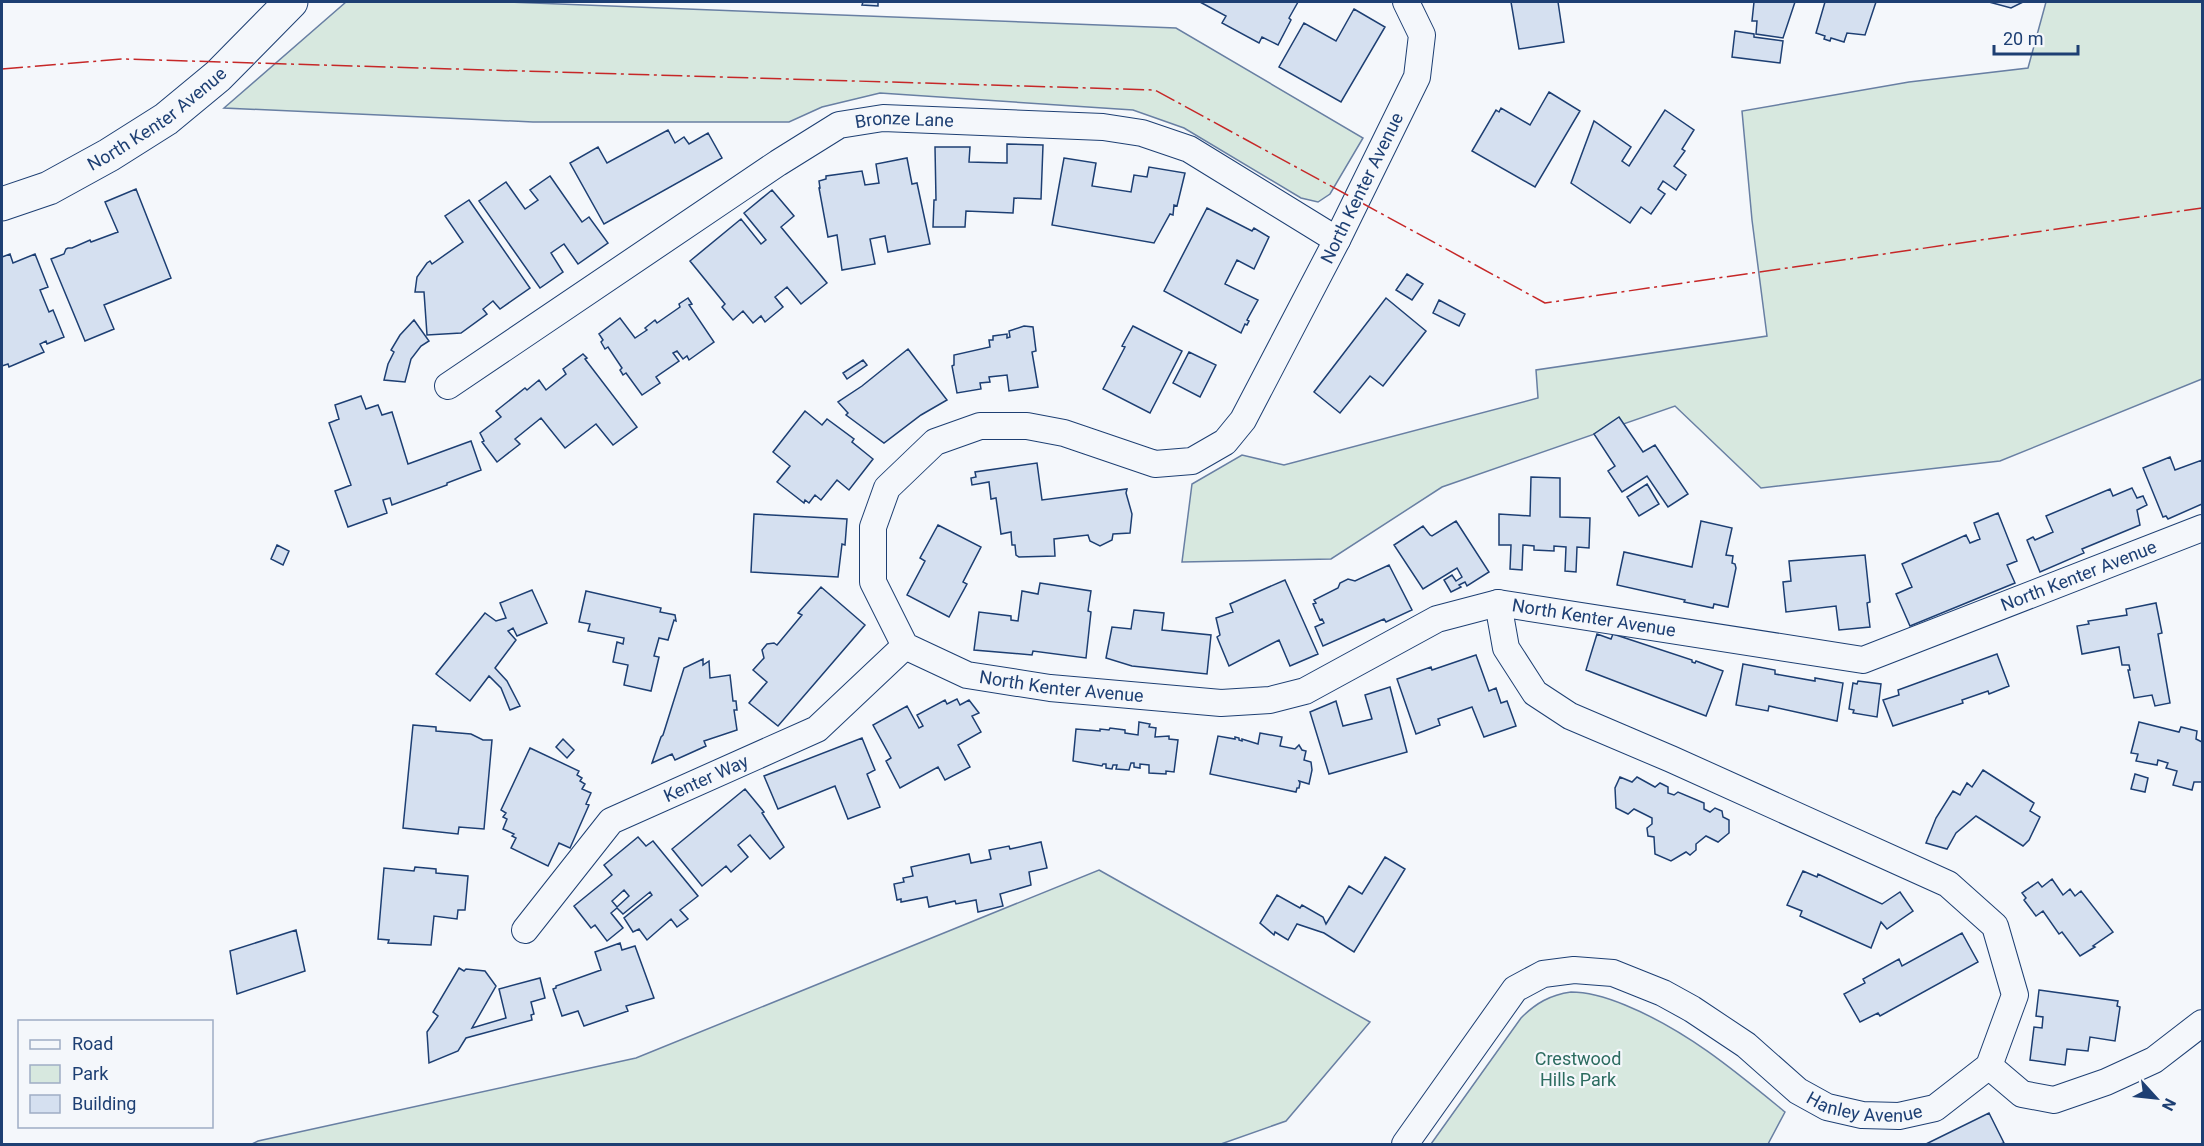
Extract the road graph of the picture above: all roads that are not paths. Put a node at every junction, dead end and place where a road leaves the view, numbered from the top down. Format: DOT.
graph roads {
  1 [pos="291,2"];
  2 [pos="1406,2"];
  3 [pos="2,204"];
  4 [pos="1337,240"];
  5 [pos="448,386"];
  6 [pos="2202,528"];
  7 [pos="1498,603"];
  8 [pos="905,646"];
  9 [pos="525,930"];
  10 [pos="2202,1023"];
  11 [pos="1989,1066"];
  12 [pos="1405,1144"];
  1 -- 3 [label="street, North Kenter Avenue"];
  2 -- 4 [label="street, North Kenter Avenue"];
  4 -- 5 [label="street, Bronze Lane"];
  4 -- 8 [label="street, North Kenter Avenue"];
  6 -- 7 [label="street, North Kenter Avenue"];
  7 -- 8 [label="street, North Kenter Avenue"];
  7 -- 11 [label="street"];
  8 -- 9 [label="street, Kenter Way"];
  10 -- 11 [label="street"];
  11 -- 12 [label="street, Hanley Avenue"];
}
